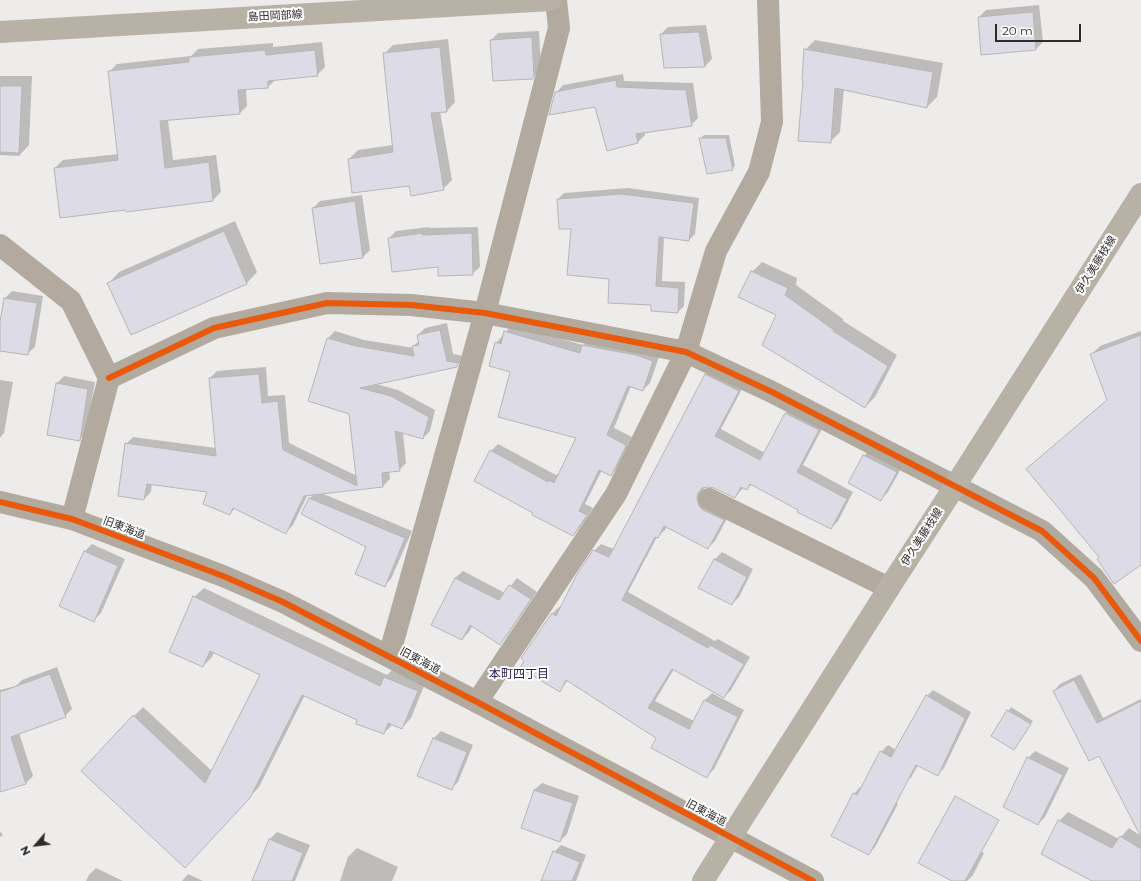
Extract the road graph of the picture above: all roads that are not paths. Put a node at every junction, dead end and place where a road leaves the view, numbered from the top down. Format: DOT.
graph roads {
  1 [pos="551,0"];
  2 [pos="556,0"];
  3 [pos="768,0"];
  4 [pos="0,32"];
  5 [pos="1141,194"];
  6 [pos="0,245"];
  7 [pos="485,313"];
  8 [pos="686,352"];
  9 [pos="108,378"];
  10 [pos="955,486"];
  11 [pos="709,499"];
  12 [pos="0,502"];
  13 [pos="72,519"];
  14 [pos="888,588"];
  15 [pos="1141,641"];
  16 [pos="389,656"];
  17 [pos="477,702"];
  18 [pos="730,837"];
  19 [pos="703,881"];
  20 [pos="813,881"];
  1 -- 4 [label="main road, 島田岡部線"];
  2 -- 7 [label="street"];
  3 -- 8 [label="street"];
  5 -- 10 [label="main road, 伊久美藤枝線"];
  6 -- 9 [label="street"];
  7 -- 8 [label="street"];
  7 -- 9 [label="street"];
  7 -- 16 [label="street"];
  8 -- 10 [label="street"];
  8 -- 17 [label="street"];
  9 -- 13 [label="street"];
  10 -- 14 [label="main road, 伊久美藤枝線"];
  10 -- 15 [label="street"];
  11 -- 14 [label="street"];
  12 -- 13 [label="street, 旧東海道"];
  13 -- 16 [label="street, 旧東海道"];
  14 -- 18 [label="main road, 伊久美藤枝線"];
  16 -- 17 [label="street, 旧東海道"];
  17 -- 18 [label="street, 旧東海道"];
  18 -- 19 [label="main road, 伊久美藤枝線"];
  18 -- 20 [label="street, 旧東海道"];
}
